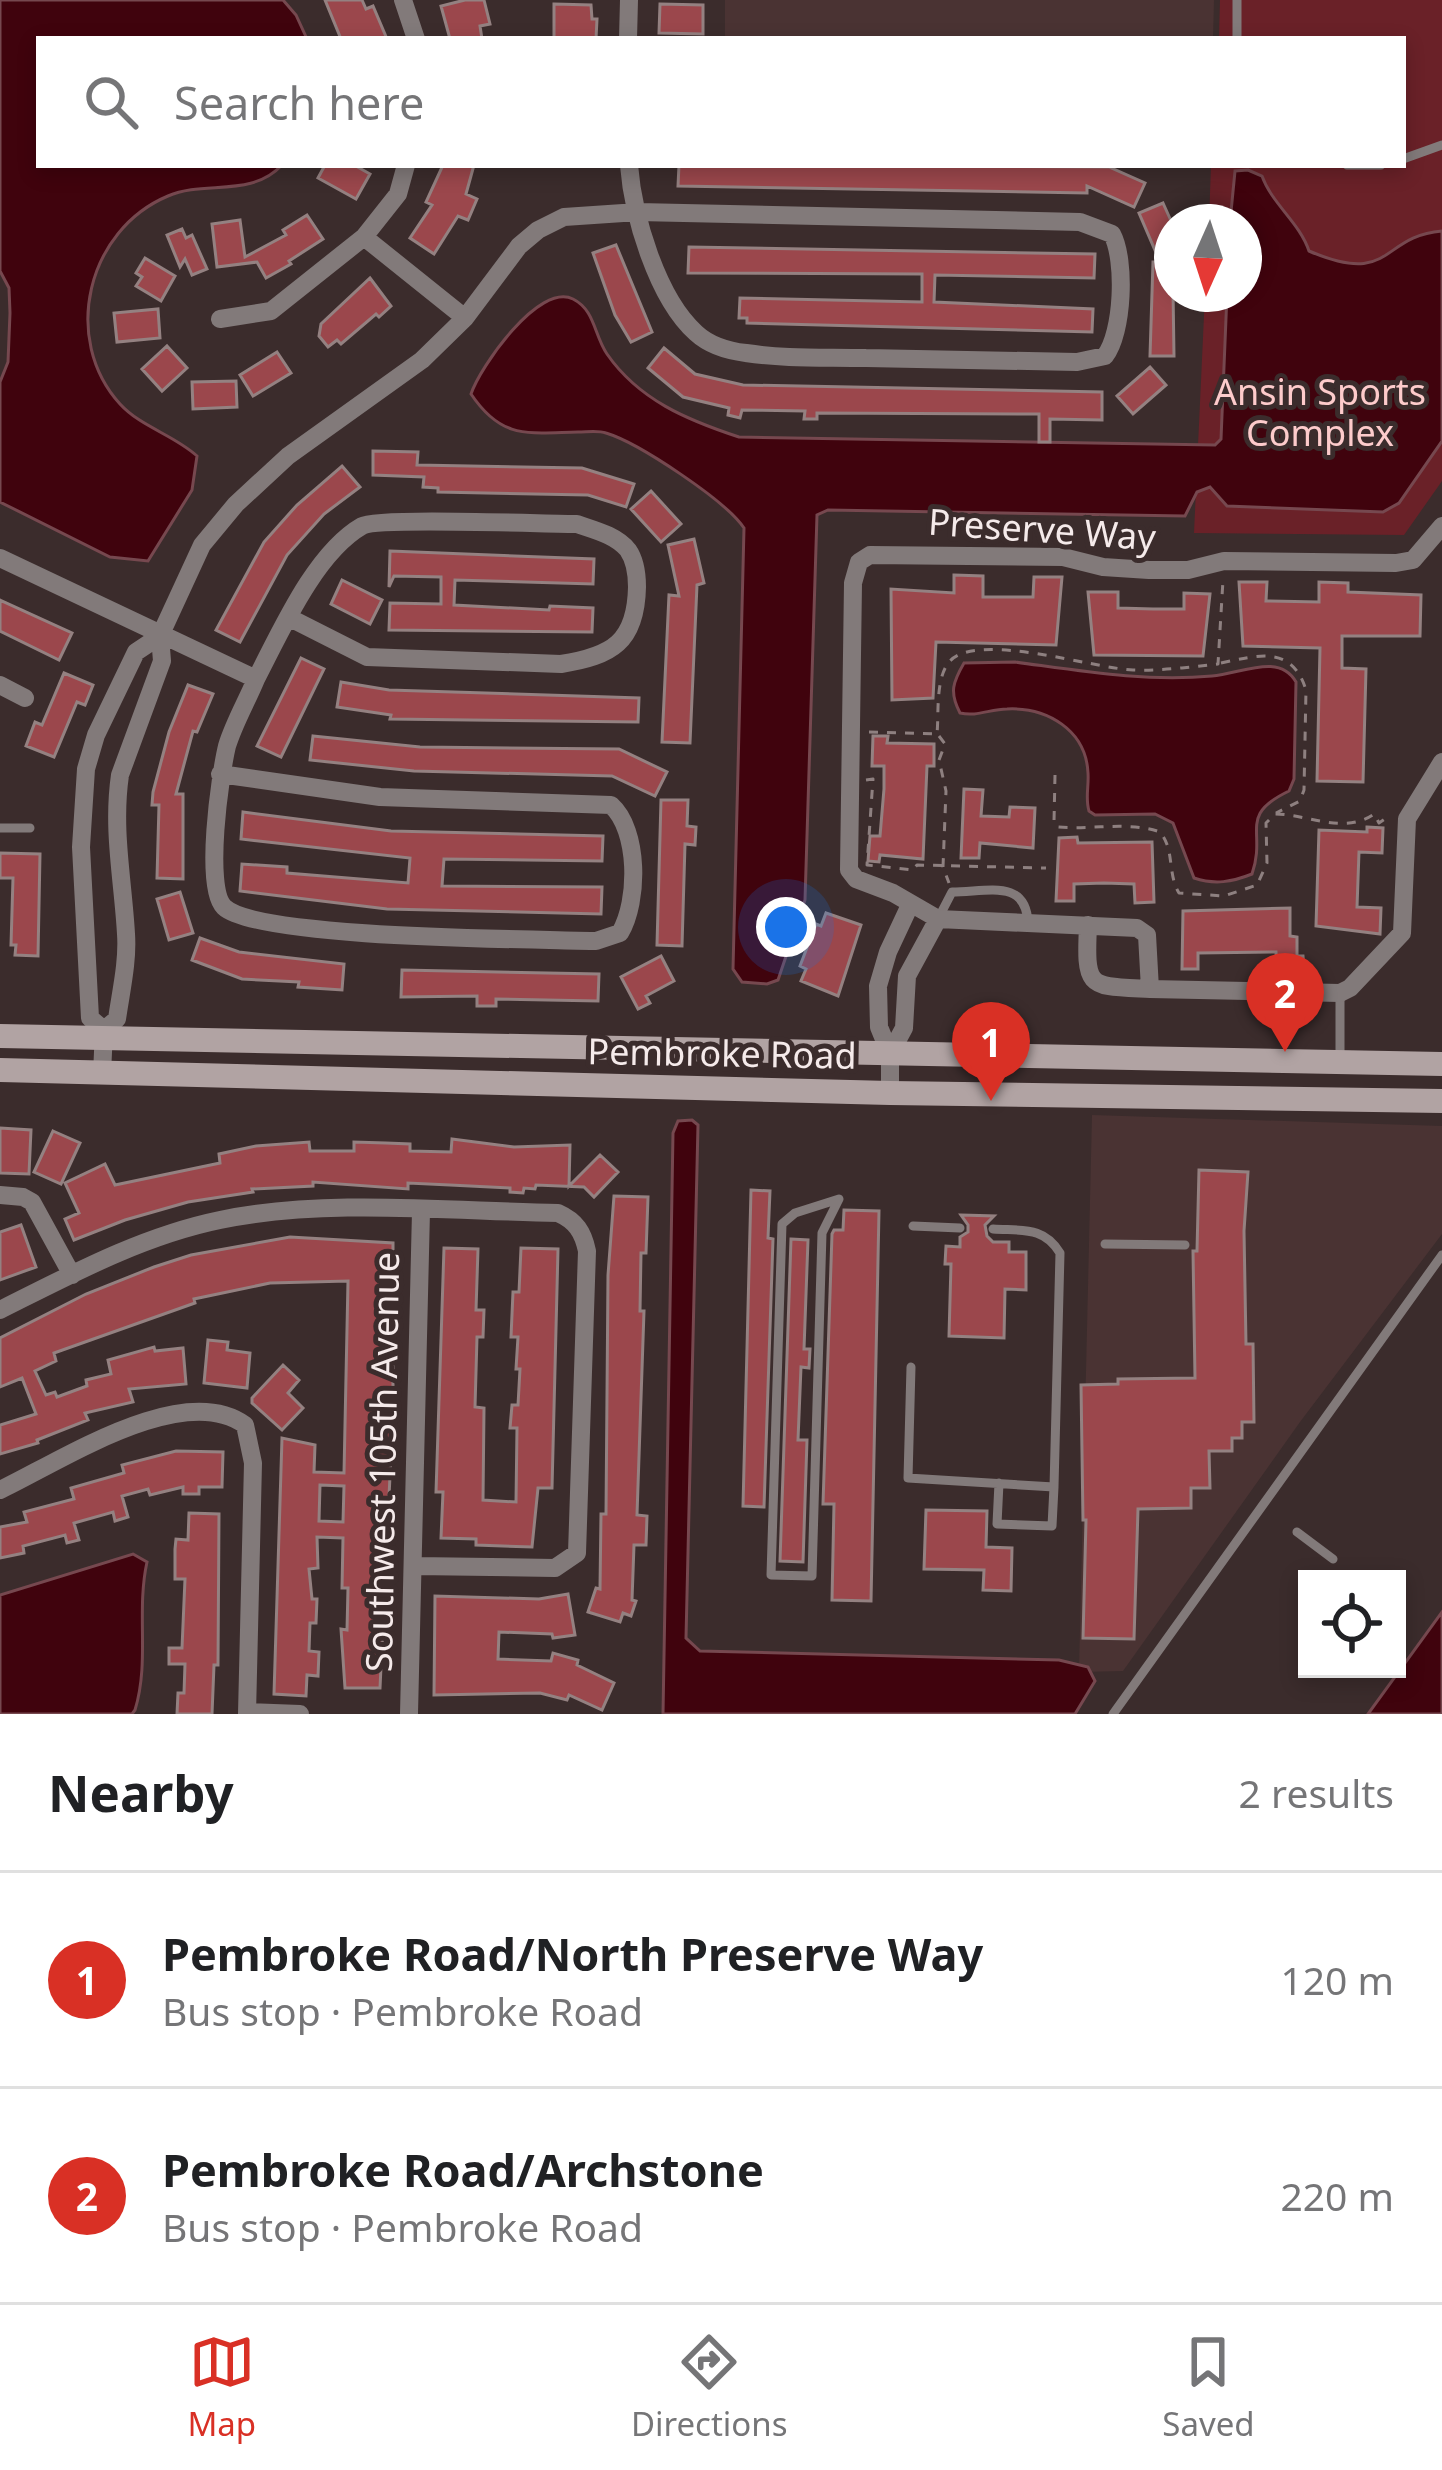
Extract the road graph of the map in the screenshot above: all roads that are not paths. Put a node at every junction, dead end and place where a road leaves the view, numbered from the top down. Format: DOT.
graph roads {
  1 [pos="403,0"];
  2 [pos="628,0"];
  3 [pos="1237,0"];
  4 [pos="415,36"];
  5 [pos="628,36"];
  6 [pos="1237,36"];
  7 [pos="1442,146"];
  8 [pos="1406,158"];
  9 [pos="405,168"];
  10 [pos="630,168"];
  11 [pos="638,212"];
  12 [pos="364,237"];
  13 [pos="465,318"];
  14 [pos="220,319"];
  15 [pos="1442,526"];
  16 [pos="0,558"];
  17 [pos="288,617"];
  18 [pos="160,636"];
  19 [pos="256,679"];
  20 [pos="0,685"];
  21 [pos="25,698"];
  22 [pos="1442,762"];
  23 [pos="220,774"];
  24 [pos="85,788"];
  25 [pos="117,793"];
  26 [pos="0,828"];
  27 [pos="30,828"];
  28 [pos="910,905"];
  29 [pos="938,919"];
  30 [pos="1028,923"];
  31 [pos="1088,925"];
  32 [pos="888,952"];
  33 [pos="914,963"];
  34 [pos="1150,989"];
  35 [pos="1340,993"];
  36 [pos="104,1035"];
  37 [pos="0,1036"];
  38 [pos="890,1054"];
  39 [pos="1340,1062"];
  40 [pos="1442,1064"];
  41 [pos="0,1070"];
  42 [pos="102,1074"];
  43 [pos="890,1093"];
  44 [pos="1442,1101"];
  45 [pos="0,1195"];
  46 [pos="839,1199"];
  47 [pos="421,1211"];
  48 [pos="913,1226"];
  49 [pos="960,1228"];
  50 [pos="993,1229"];
  51 [pos="1105,1244"];
  52 [pos="1185,1245"];
  53 [pos="1442,1255"];
  54 [pos="72,1275"];
  55 [pos="0,1310"];
  56 [pos="911,1367"];
  57 [pos="999,1483"];
  58 [pos="1054,1486"];
  59 [pos="0,1490"];
  60 [pos="1297,1532"];
  61 [pos="1333,1559"];
  62 [pos="415,1566"];
  63 [pos="247,1713"];
  64 [pos="300,1714"];
  65 [pos="409,1714"];
  66 [pos="1113,1714"];
  1 -- 4 [label="street"];
  2 -- 5 [label="street"];
  3 -- 6 [label="lane"];
  7 -- 8 [label="lane"];
  9 -- 12 [label="street"];
  10 -- 11 [label="street"];
  11 -- 11 [label="street"];
  11 -- 13 [label="street"];
  12 -- 13 [label="street"];
  12 -- 14 [label="street"];
  13 -- 18 [label="street"];
  15 -- 28 [label="street, Preserve Way"];
  16 -- 18 [label="street"];
  17 -- 17 [label="street"];
  17 -- 19 [label="street"];
  18 -- 19 [label="street"];
  18 -- 24 [label="street"];
  18 -- 25 [label="street"];
  19 -- 23 [label="street"];
  20 -- 21 [label="street"];
  22 -- 35 [label="street"];
  23 -- 23 [label="street"];
  24 -- 25 [label="street"];
  24 -- 36 [label="street"];
  25 -- 36 [label="street"];
  26 -- 27 [label="lane"];
  28 -- 29 [label="street, Preserve Way"];
  28 -- 32 [label="street"];
  29 -- 30 [label="street, Preserve Way"];
  29 -- 30 [label="lane"];
  29 -- 33 [label="street"];
  30 -- 31 [label="street, Preserve Way"];
  31 -- 34 [label="street, Preserve Way"];
  31 -- 34 [label="street"];
  32 -- 33 [label="street"];
  32 -- 38 [label="street"];
  33 -- 38 [label="street"];
  34 -- 35 [label="street"];
  35 -- 39 [label="lane"];
  36 -- 37 [label="main road, Pembroke Road"];
  36 -- 38 [label="main road, Pembroke Road"];
  36 -- 42 [label="street"];
  38 -- 39 [label="main road, Pembroke Road"];
  38 -- 43 [label="street"];
  39 -- 40 [label="main road, Pembroke Road"];
  41 -- 42 [label="main road, Pembroke Road"];
  42 -- 43 [label="main road, Pembroke Road"];
  43 -- 44 [label="main road, Pembroke Road"];
  45 -- 54 [label="street"];
  46 -- 46 [label="lane"];
  47 -- 54 [label="street"];
  47 -- 62 [label="street, Southwest 105th Avenue"];
  47 -- 62 [label="street"];
  48 -- 49 [label="lane"];
  50 -- 58 [label="lane"];
  51 -- 52 [label="lane"];
  53 -- 66 [label="lane"];
  54 -- 55 [label="street"];
  56 -- 57 [label="lane"];
  57 -- 58 [label="lane"];
  57 -- 58 [label="lane"];
  59 -- 63 [label="street"];
  60 -- 61 [label="lane"];
  62 -- 65 [label="street, Southwest 105th Avenue"];
  63 -- 64 [label="street"];
}
